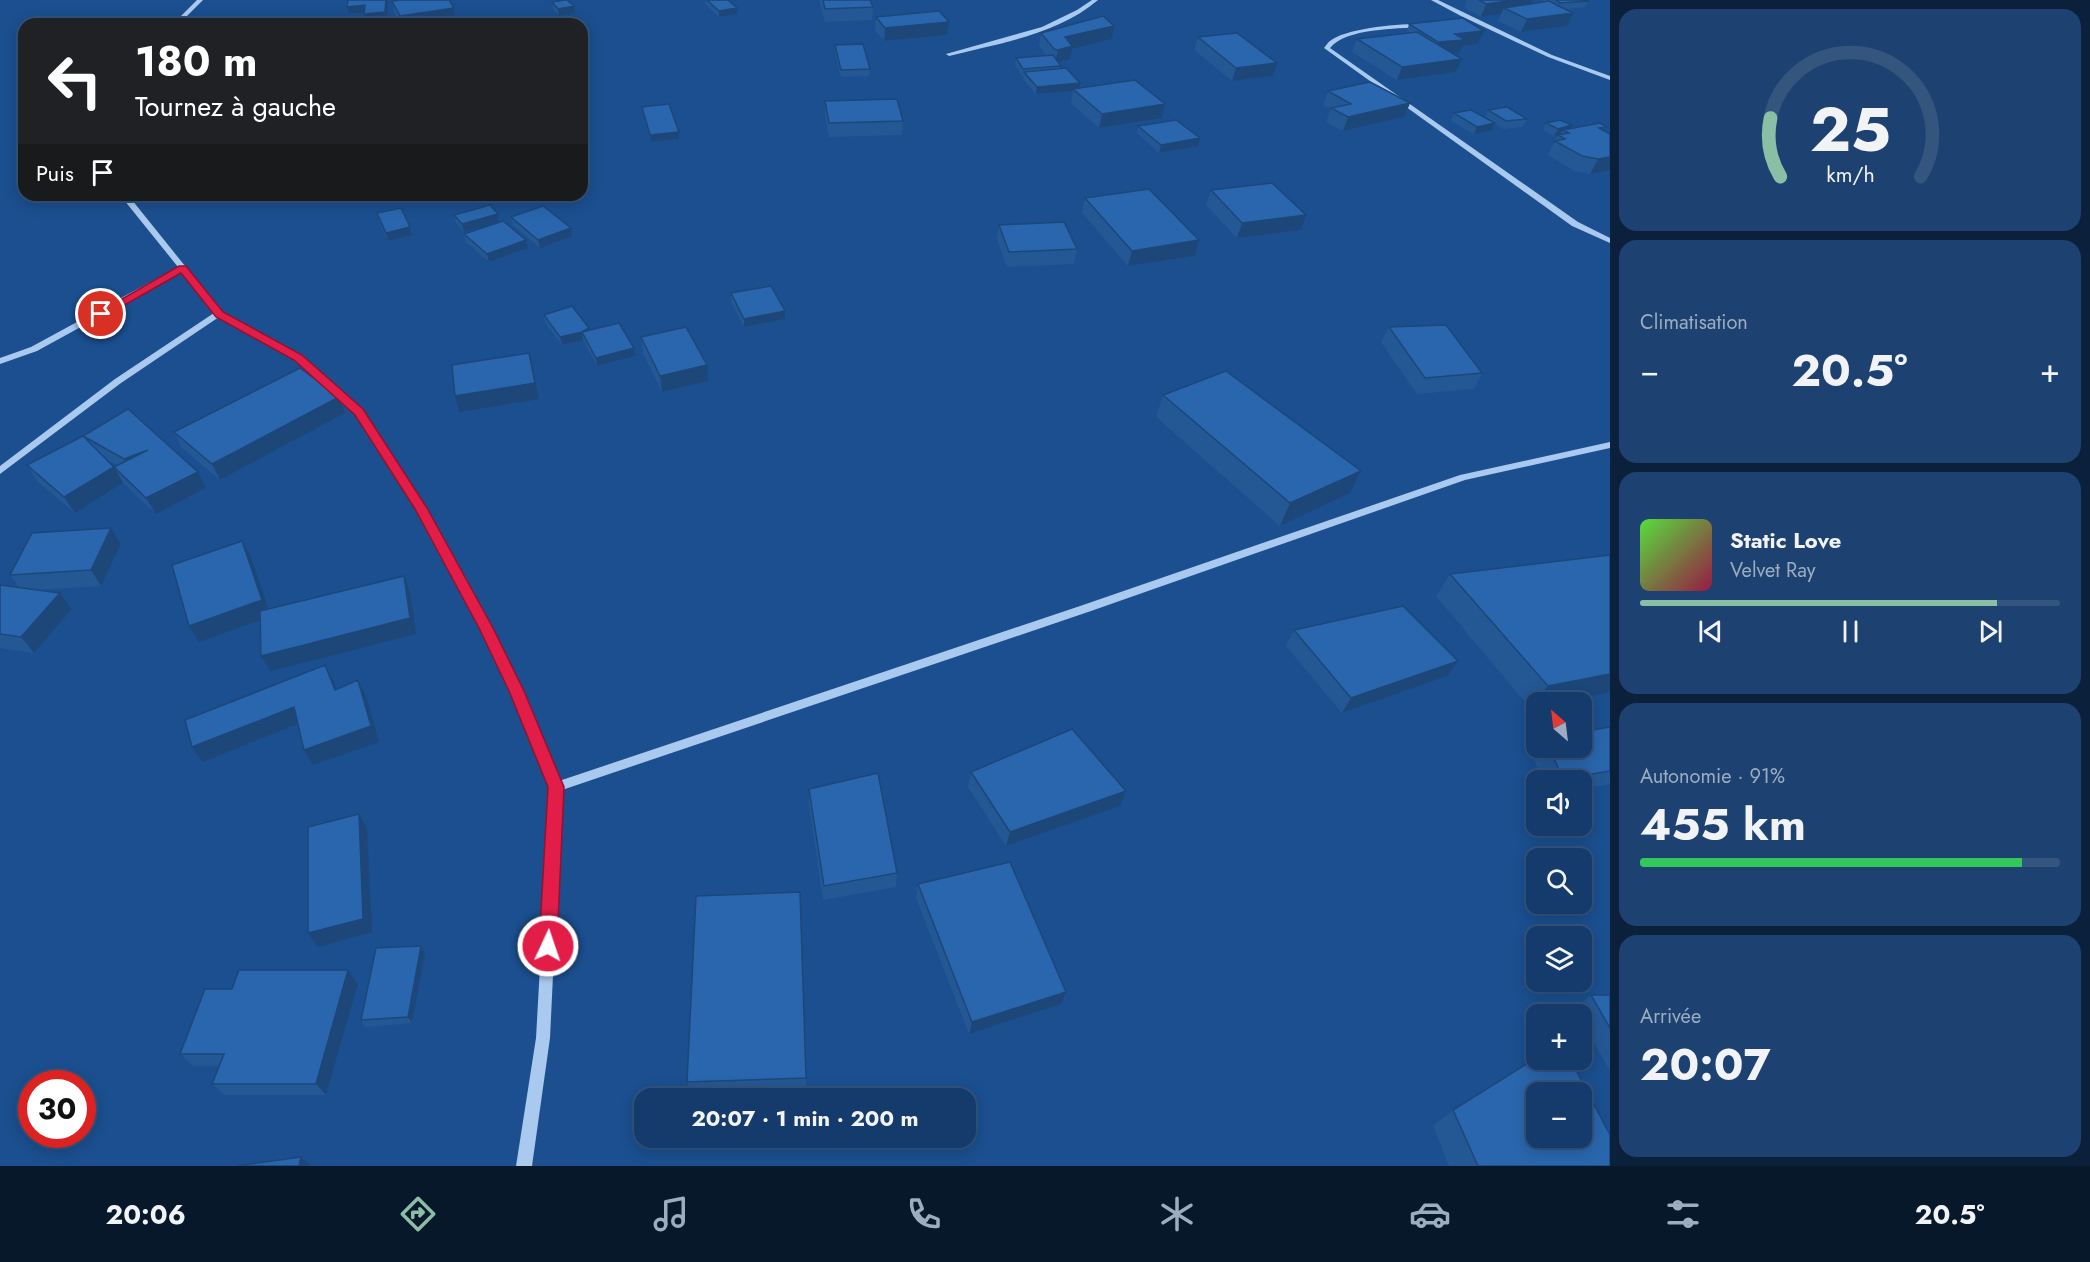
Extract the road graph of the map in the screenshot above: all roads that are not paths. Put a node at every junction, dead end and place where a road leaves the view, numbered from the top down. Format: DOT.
graph roads {
  1 [pos="200,0"];
  2 [pos="1095,0"];
  3 [pos="1434,0"];
  4 [pos="182,18"];
  5 [pos="1466,18"];
  6 [pos="1454,20"];
  7 [pos="1432,23"];
  8 [pos="949,54"];
  9 [pos="1610,78"];
  10 [pos="129,201"];
  11 [pos="1610,241"];
  12 [pos="182,268"];
  13 [pos="219,314"];
  14 [pos="0,362"];
  15 [pos="1610,445"];
  16 [pos="0,471"];
  17 [pos="556,787"];
  18 [pos="524,1166"];
  1 -- 4 [label="street"];
  2 -- 8 [label="street"];
  3 -- 5 [label="street"];
  5 -- 6 [label="street"];
  5 -- 9 [label="street"];
  7 -- 11 [label="street"];
  10 -- 12 [label="street"];
  12 -- 13 [label="street"];
  12 -- 14 [label="street"];
  13 -- 16 [label="street"];
  13 -- 17 [label="street"];
  15 -- 17 [label="street"];
  17 -- 18 [label="street"];
}
